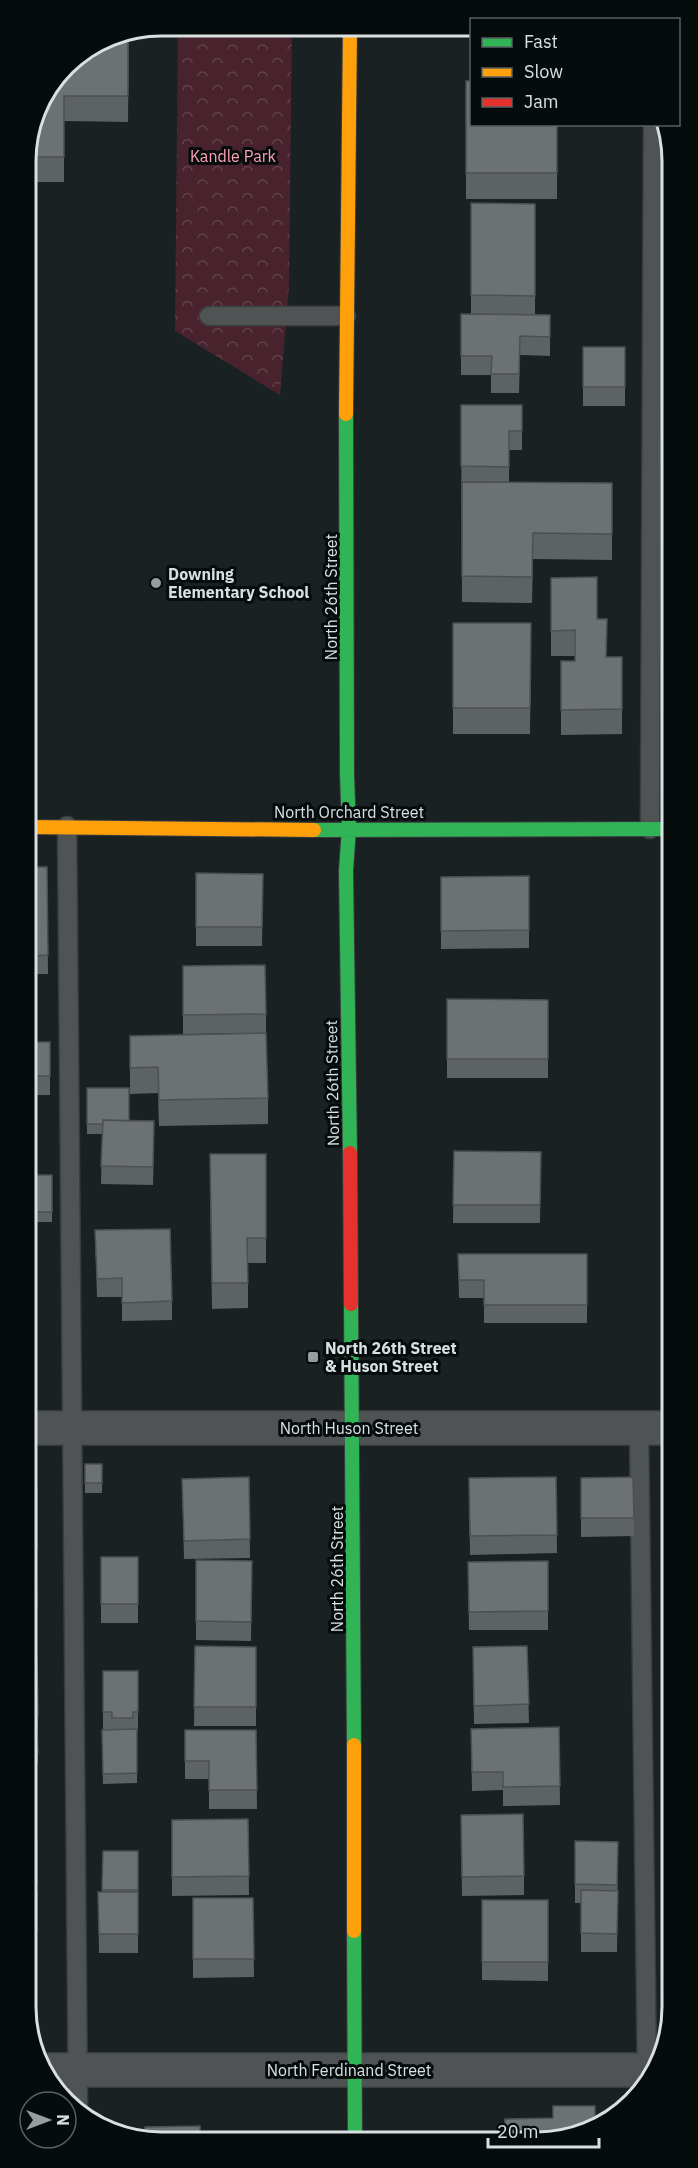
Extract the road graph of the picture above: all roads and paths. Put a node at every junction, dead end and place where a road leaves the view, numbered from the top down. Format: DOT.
graph roads {
  1 [pos="350,36"];
  2 [pos="653,126"];
  3 [pos="209,316"];
  4 [pos="346,316"];
  5 [pos="67,826"];
  6 [pos="36,827"];
  7 [pos="349,828"];
  8 [pos="650,829"];
  9 [pos="662,829"];
  10 [pos="36,1428"];
  11 [pos="73,1428"];
  12 [pos="352,1428"];
  13 [pos="639,1428"];
  14 [pos="662,1428"];
  15 [pos="648,2063"];
  16 [pos="63,2070"];
  17 [pos="355,2070"];
  18 [pos="643,2072"];
  19 [pos="71,2090"];
  20 [pos="355,2132"];
  1 -- 4 [label="street, North 26th Street"];
  2 -- 8 [label="lane"];
  3 -- 4 [label="lane"];
  4 -- 7 [label="street, North 26th Street"];
  5 -- 6 [label="street, North Orchard Street"];
  5 -- 7 [label="street, North Orchard Street"];
  5 -- 11 [label="lane"];
  7 -- 8 [label="street, North Orchard Street"];
  7 -- 12 [label="street, North 26th Street"];
  8 -- 9 [label="street, North Orchard Street"];
  10 -- 11 [label="street, North Huson Street"];
  11 -- 12 [label="street, North Huson Street"];
  11 -- 16 [label="lane"];
  12 -- 13 [label="street, North Huson Street"];
  12 -- 17 [label="street, North 26th Street"];
  13 -- 14 [label="street, North Huson Street"];
  13 -- 15 [label="lane"];
  16 -- 17 [label="street, North Ferdinand Street"];
  16 -- 19 [label="lane"];
  17 -- 18 [label="street, North Ferdinand Street"];
  17 -- 20 [label="street, North 26th Street"];
}
